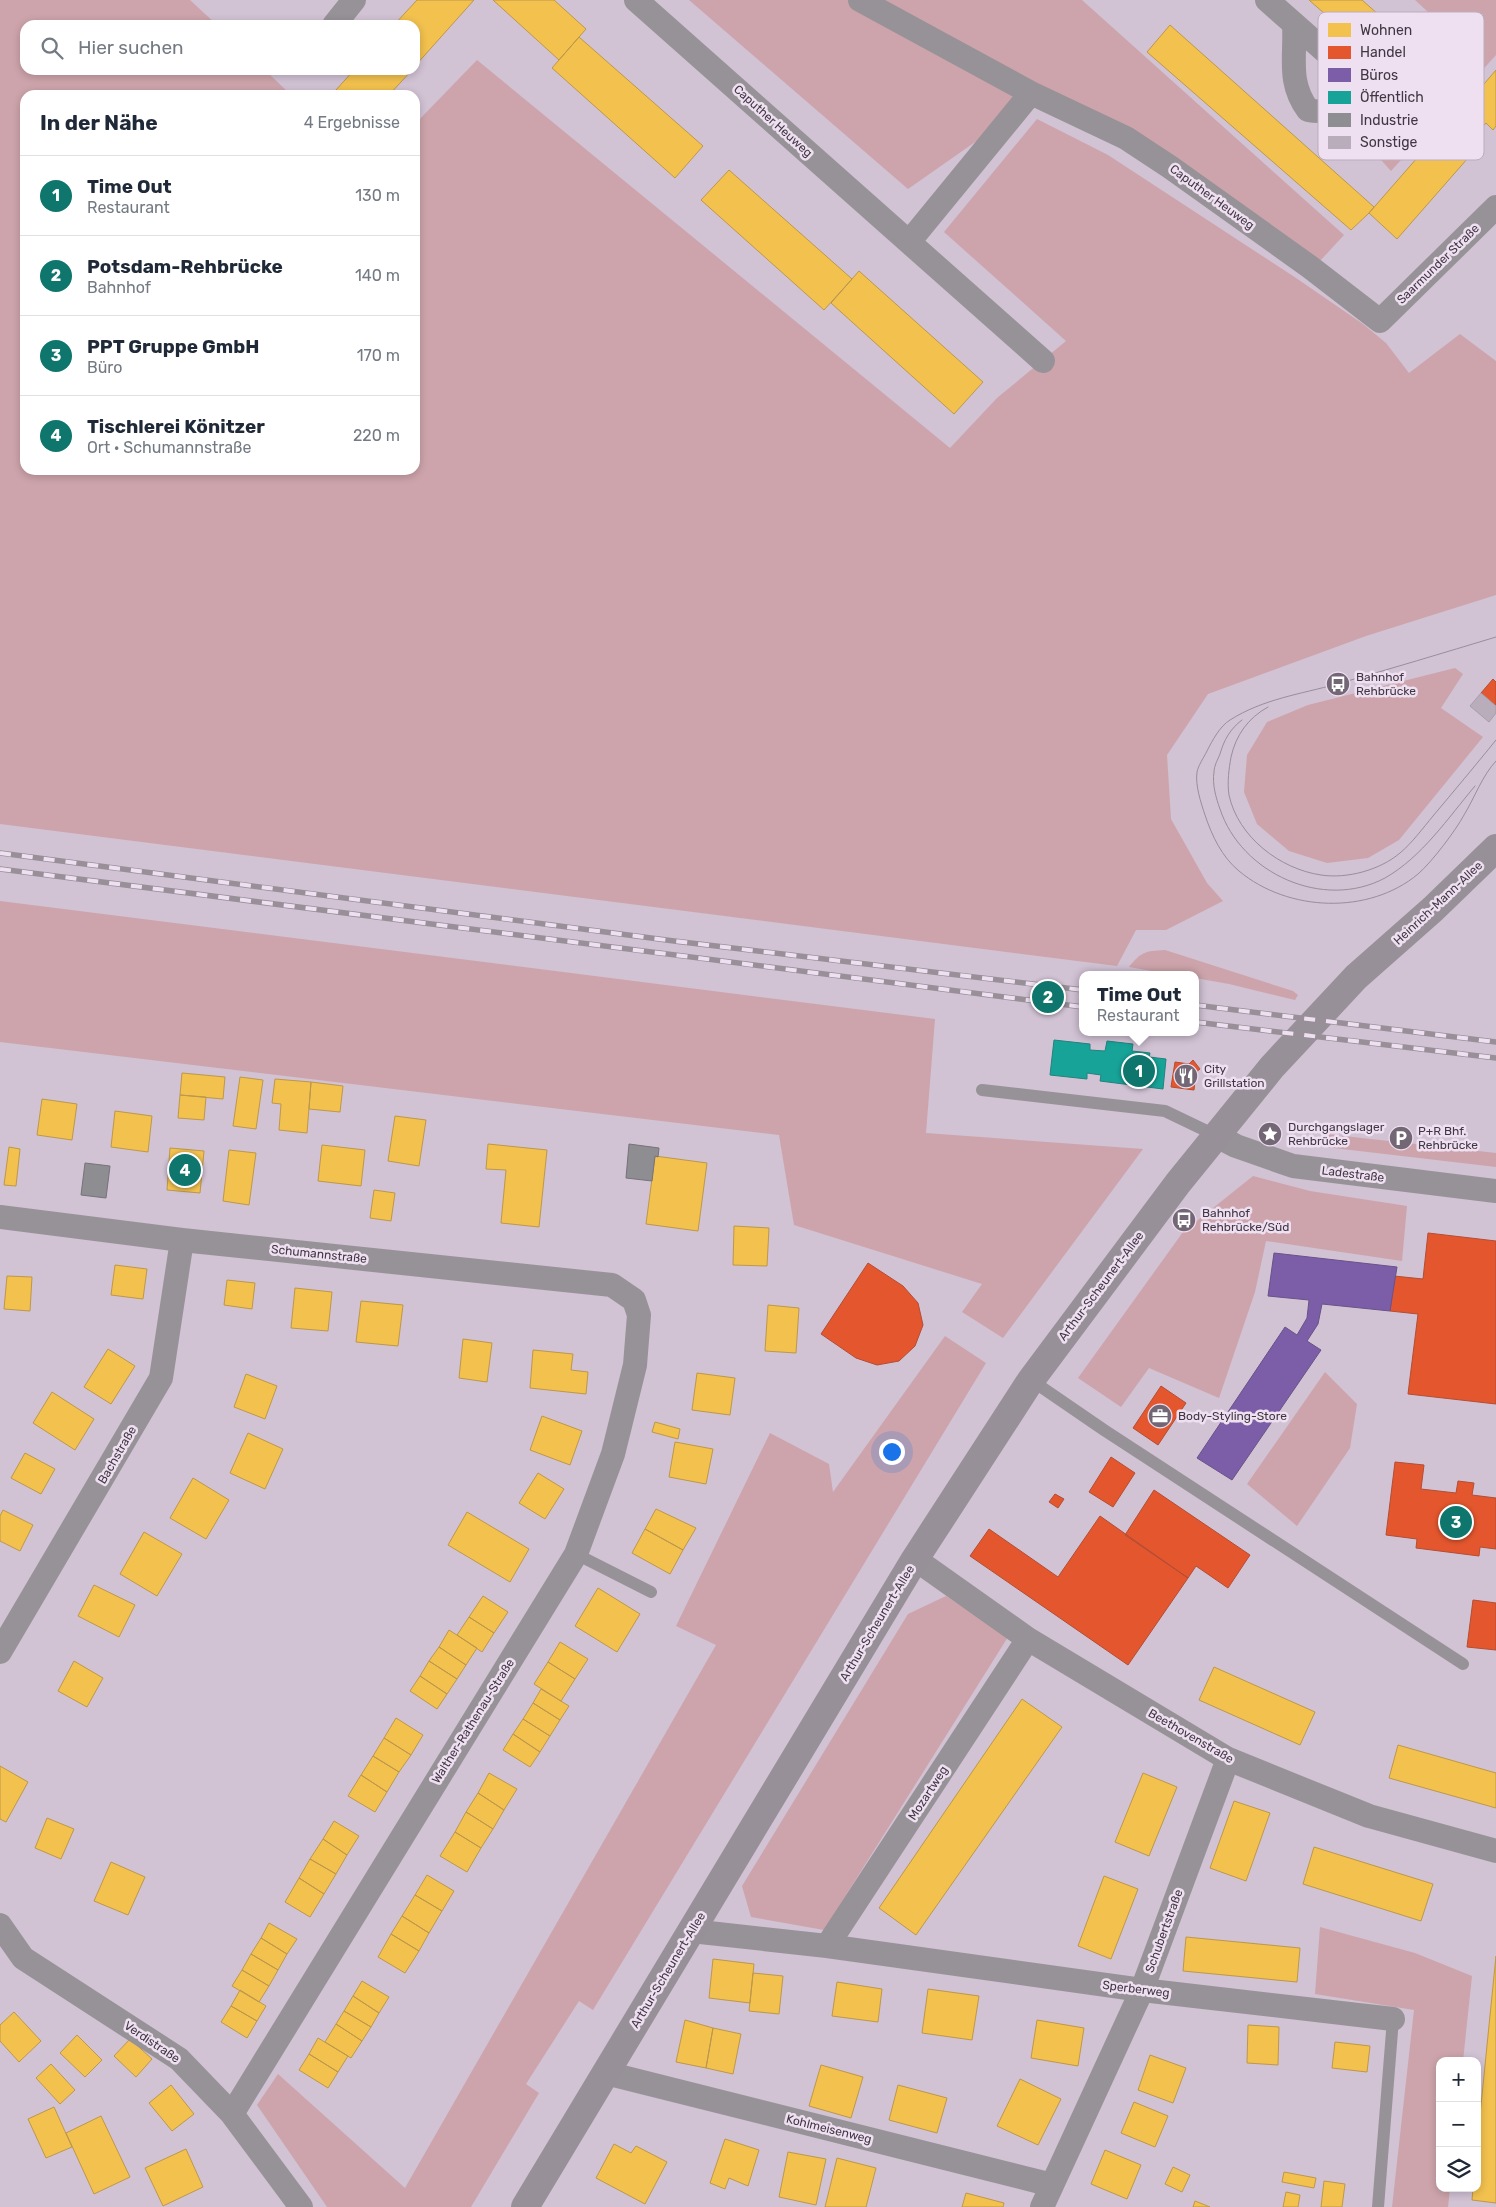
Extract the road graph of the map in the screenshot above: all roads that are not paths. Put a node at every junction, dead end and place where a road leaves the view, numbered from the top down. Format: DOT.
graph roads {
  1 [pos="354,0"];
  2 [pos="636,0"];
  3 [pos="860,0"];
  4 [pos="1267,0"];
  5 [pos="338,20"];
  6 [pos="1294,24"];
  7 [pos="1031,93"];
  8 [pos="1496,207"];
  9 [pos="909,242"];
  10 [pos="1380,321"];
  11 [pos="1043,361"];
  12 [pos="1496,848"];
  13 [pos="1272,1067"];
  14 [pos="982,1090"];
  15 [pos="1215,1135"];
  16 [pos="1496,1191"];
  17 [pos="0,1217"];
  18 [pos="182,1240"];
  19 [pos="634,1300"];
  20 [pos="1031,1380"];
  21 [pos="576,1554"];
  22 [pos="915,1560"];
  23 [pos="651,1592"];
  24 [pos="1028,1639"];
  25 [pos="0,1652"];
  26 [pos="1463,1664"];
  27 [pos="1228,1759"];
  28 [pos="1496,1851"];
  29 [pos="0,1925"];
  30 [pos="691,1931"];
  31 [pos="828,1946"];
  32 [pos="1142,1990"];
  33 [pos="1394,2019"];
  34 [pos="606,2073"];
  35 [pos="232,2114"];
  36 [pos="1052,2185"];
  37 [pos="301,2207"];
  38 [pos="525,2207"];
  39 [pos="1042,2207"];
  40 [pos="1378,2207"];
  1 -- 5 [label="street"];
  2 -- 9 [label="street, Caputher Heuweg"];
  3 -- 7 [label="street, Caputher Heuweg"];
  4 -- 6 [label="street"];
  7 -- 9 [label="street"];
  7 -- 10 [label="street, Caputher Heuweg"];
  8 -- 10 [label="street, Saarmunder Straße"];
  9 -- 11 [label="street, Caputher Heuweg"];
  12 -- 13 [label="main road, Heinrich-Mann-Allee"];
  13 -- 15 [label="main road, Arthur-Scheunert-Allee"];
  14 -- 15 [label="lane"];
  15 -- 16 [label="street, Ladestraße"];
  15 -- 20 [label="main road, Arthur-Scheunert-Allee"];
  17 -- 18 [label="street, Schumannstraße"];
  18 -- 19 [label="street, Schumannstraße"];
  18 -- 25 [label="street, Bachstraße"];
  19 -- 21 [label="street, Walther-Rathenau-Straße"];
  20 -- 22 [label="main road, Arthur-Scheunert-Allee"];
  20 -- 26 [label="lane"];
  21 -- 23 [label="lane"];
  21 -- 35 [label="street, Walther-Rathenau-Straße"];
  22 -- 24 [label="street, Beethovenstraße"];
  22 -- 30 [label="main road, Arthur-Scheunert-Allee"];
  24 -- 27 [label="street, Beethovenstraße"];
  24 -- 31 [label="street, Mozartweg"];
  27 -- 28 [label="street, Beethovenstraße"];
  27 -- 32 [label="street, Schubertstraße"];
  29 -- 35 [label="street, Verdistraße"];
  30 -- 31 [label="street, Sperberweg"];
  30 -- 34 [label="main road, Arthur-Scheunert-Allee"];
  31 -- 32 [label="street, Sperberweg"];
  32 -- 33 [label="street, Sperberweg"];
  32 -- 36 [label="street, Schubertstraße"];
  33 -- 40 [label="lane, Sperberweg"];
  34 -- 36 [label="street, Kohlmeisenweg"];
  34 -- 38 [label="main road, Arthur-Scheunert-Allee"];
  35 -- 37 [label="street, Verdistraße"];
  36 -- 39 [label="street, Schubertstraße"];
}
